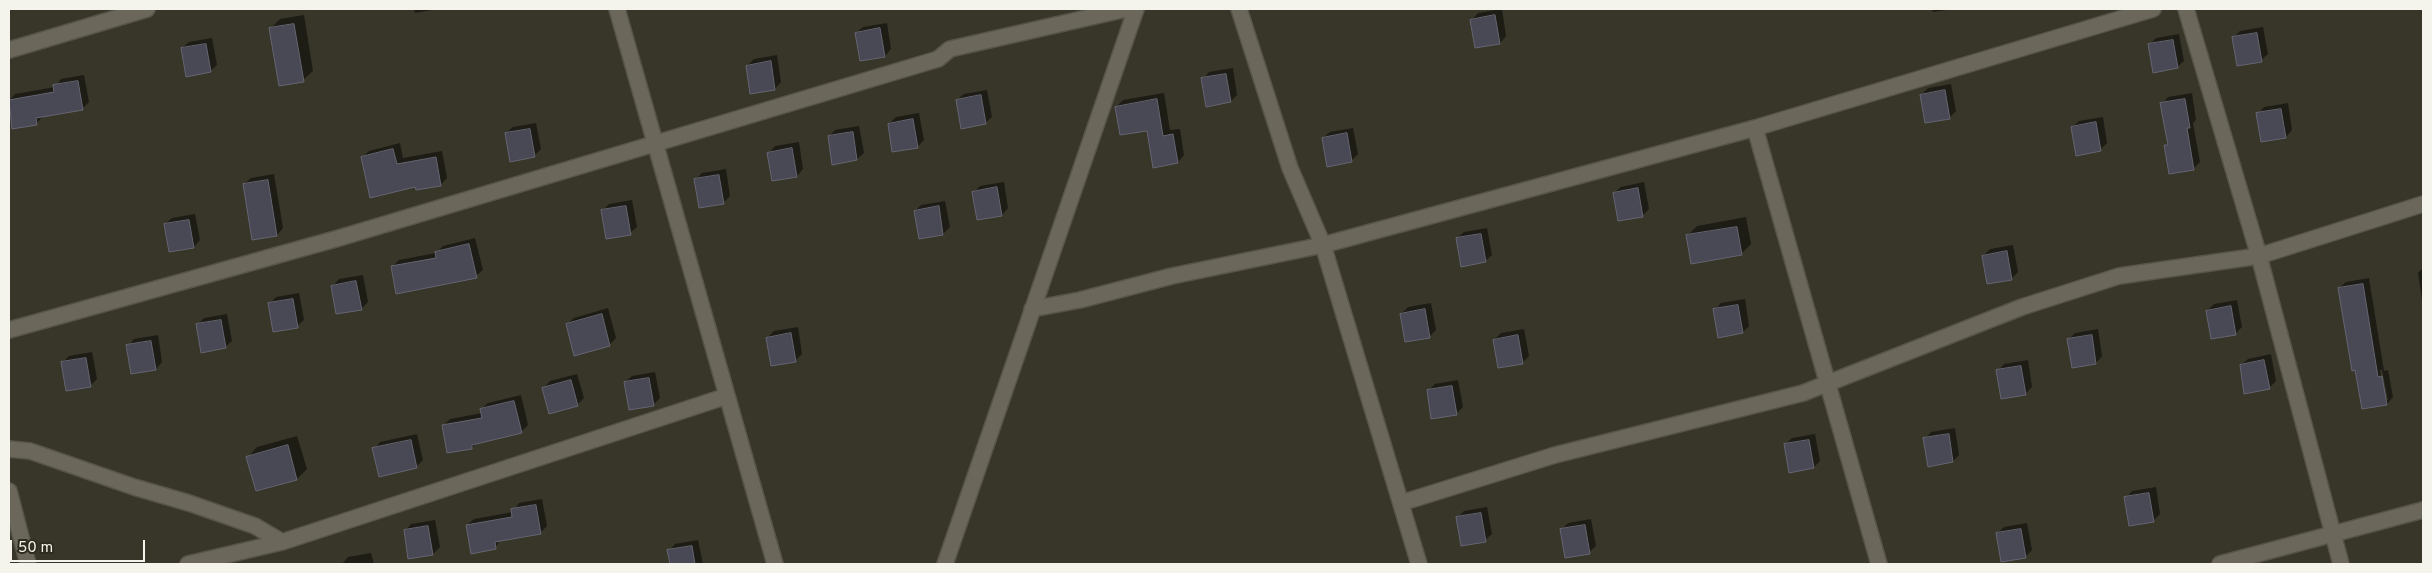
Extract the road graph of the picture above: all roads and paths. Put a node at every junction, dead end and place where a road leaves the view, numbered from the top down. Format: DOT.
graph roads {
  1 [pos="147,9"];
  2 [pos="617,9"];
  3 [pos="1126,9"];
  4 [pos="1136,9"];
  5 [pos="1239,9"];
  6 [pos="2153,9"];
  7 [pos="2186,9"];
  8 [pos="9,50"];
  9 [pos="1755,128"];
  10 [pos="656,144"];
  11 [pos="2423,204"];
  12 [pos="1323,244"];
  13 [pos="2259,256"];
  14 [pos="1032,309"];
  15 [pos="9,330"];
  16 [pos="1827,384"];
  17 [pos="727,396"];
  18 [pos="9,449"];
  19 [pos="9,491"];
  20 [pos="1401,503"];
  21 [pos="2423,510"];
  22 [pos="2333,534"];
  23 [pos="282,542"];
  24 [pos="28,564"];
  25 [pos="188,564"];
  26 [pos="775,564"];
  27 [pos="945,564"];
  28 [pos="1419,564"];
  29 [pos="1879,564"];
  30 [pos="2220,564"];
  31 [pos="2341,564"];
  1 -- 8 [label="street"];
  2 -- 10 [label="street"];
  3 -- 10 [label="street"];
  4 -- 14 [label="street"];
  5 -- 12 [label="street"];
  6 -- 9 [label="street"];
  7 -- 13 [label="street"];
  9 -- 12 [label="street"];
  9 -- 16 [label="street"];
  10 -- 15 [label="street"];
  10 -- 17 [label="street"];
  11 -- 13 [label="street"];
  12 -- 14 [label="street"];
  12 -- 20 [label="street"];
  13 -- 16 [label="street"];
  13 -- 22 [label="street"];
  14 -- 27 [label="street"];
  16 -- 20 [label="street"];
  16 -- 29 [label="street"];
  17 -- 23 [label="street"];
  17 -- 26 [label="street"];
  18 -- 23 [label="street"];
  19 -- 24 [label="street"];
  20 -- 28 [label="street"];
  21 -- 22 [label="street"];
  22 -- 30 [label="street"];
  22 -- 31 [label="street"];
  23 -- 25 [label="street"];
}
